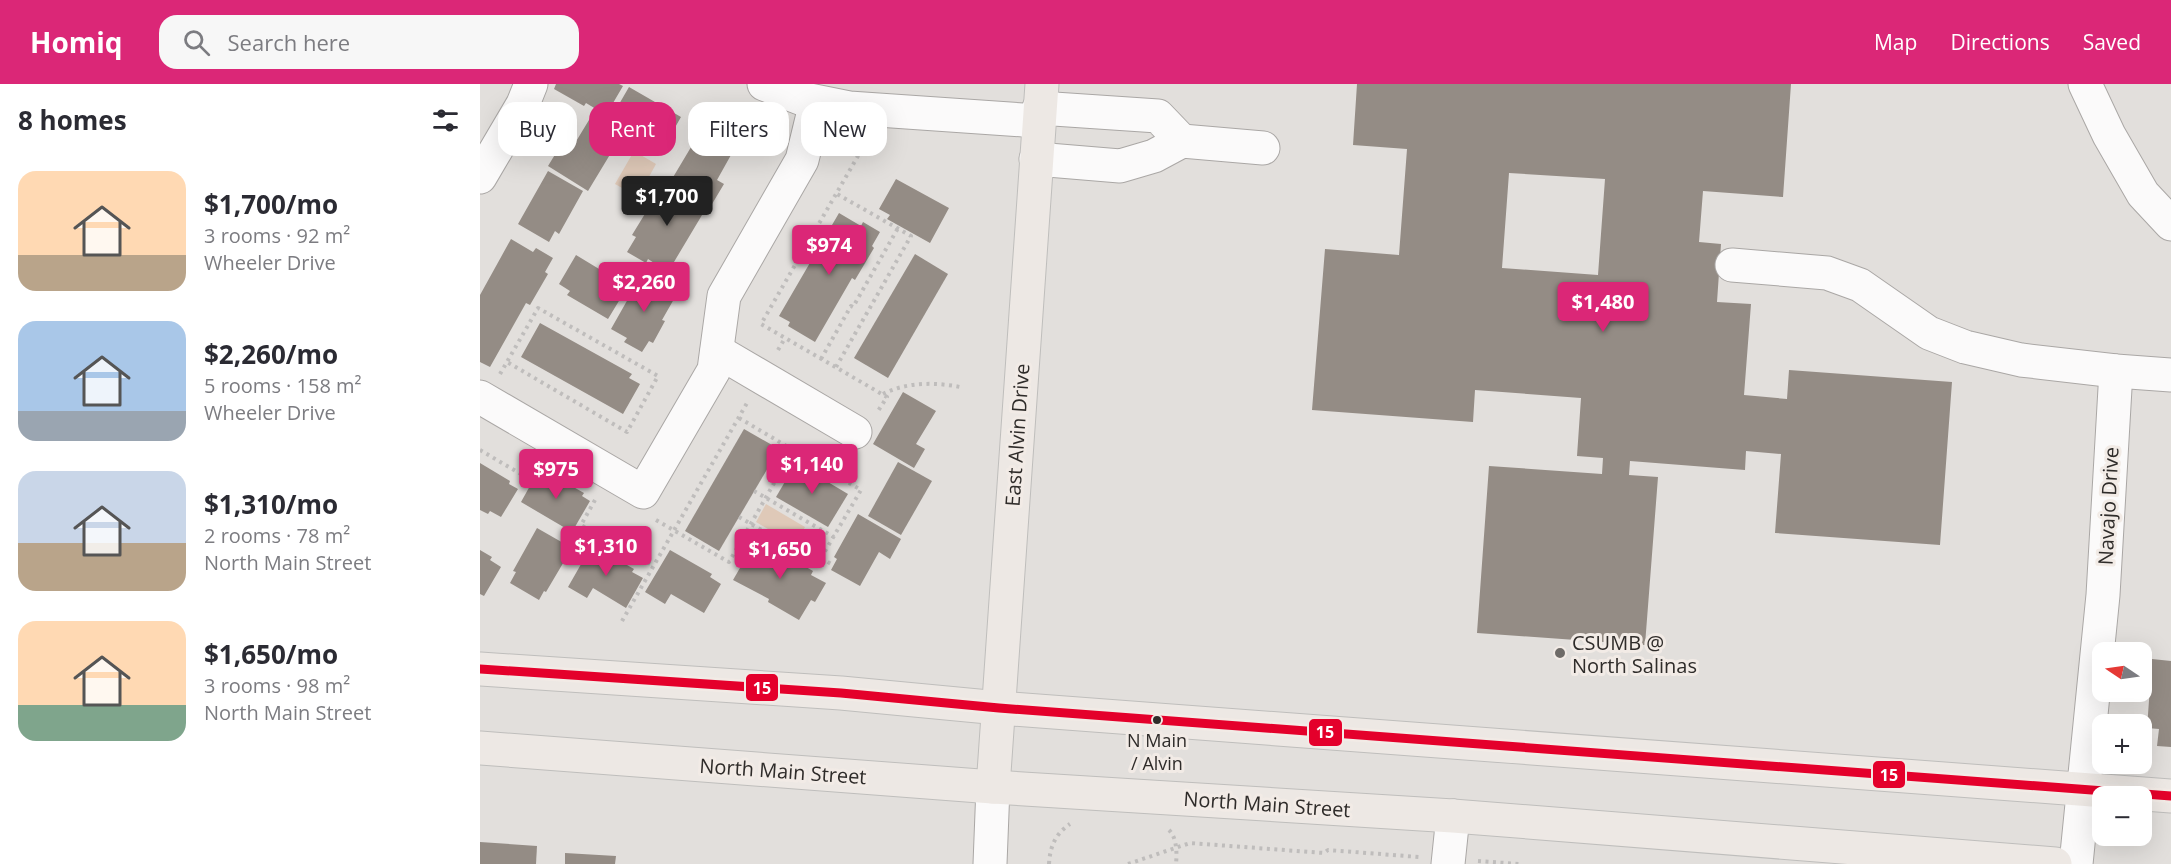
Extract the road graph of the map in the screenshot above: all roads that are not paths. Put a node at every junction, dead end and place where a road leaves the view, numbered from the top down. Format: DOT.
graph roads {
  1 [pos="531,84"];
  2 [pos="764,84"];
  3 [pos="2085,84"];
  4 [pos="816,102"];
  5 [pos="1040,105"];
  6 [pos="887,111"];
  7 [pos="1182,141"];
  8 [pos="1263,148"];
  9 [pos="803,156"];
  10 [pos="1036,159"];
  11 [pos="480,177"];
  12 [pos="2171,225"];
  13 [pos="1732,265"];
  14 [pos="717,351"];
  15 [pos="2116,371"];
  16 [pos="2171,375"];
  17 [pos="488,389"];
  18 [pos="859,434"];
  19 [pos="480,669"];
  20 [pos="999,708"];
  21 [pos="480,748"];
  22 [pos="993,787"];
  23 [pos="2084,789"];
  24 [pos="2171,796"];
  25 [pos="1452,816"];
  26 [pos="1920,859"];
  27 [pos="1448,861"];
  28 [pos="990,864"];
  29 [pos="2055,864"];
  30 [pos="2076,864"];
  1 -- 11 [label="street"];
  2 -- 4 [label="street"];
  3 -- 12 [label="street"];
  5 -- 6 [label="street"];
  5 -- 7 [label="street"];
  5 -- 10 [label="main road, East Alvin Drive"];
  7 -- 8 [label="street"];
  7 -- 10 [label="street"];
  9 -- 14 [label="street"];
  10 -- 20 [label="main road, East Alvin Drive"];
  13 -- 15 [label="street"];
  14 -- 17 [label="street"];
  14 -- 18 [label="street"];
  15 -- 16 [label="street"];
  15 -- 23 [label="street, Navajo Drive"];
  19 -- 20 [label="main road"];
  20 -- 22 [label="main road, East Alvin Drive"];
  20 -- 23 [label="main road"];
  21 -- 22 [label="main road, North Main Street"];
  22 -- 25 [label="main road, North Main Street"];
  22 -- 28 [label="street"];
  23 -- 24 [label="main road"];
  23 -- 30 [label="street, Navajo Drive"];
  25 -- 26 [label="main road, North Main Street"];
  25 -- 27 [label="street"];
  26 -- 29 [label="main road, North Main Street"];
}
